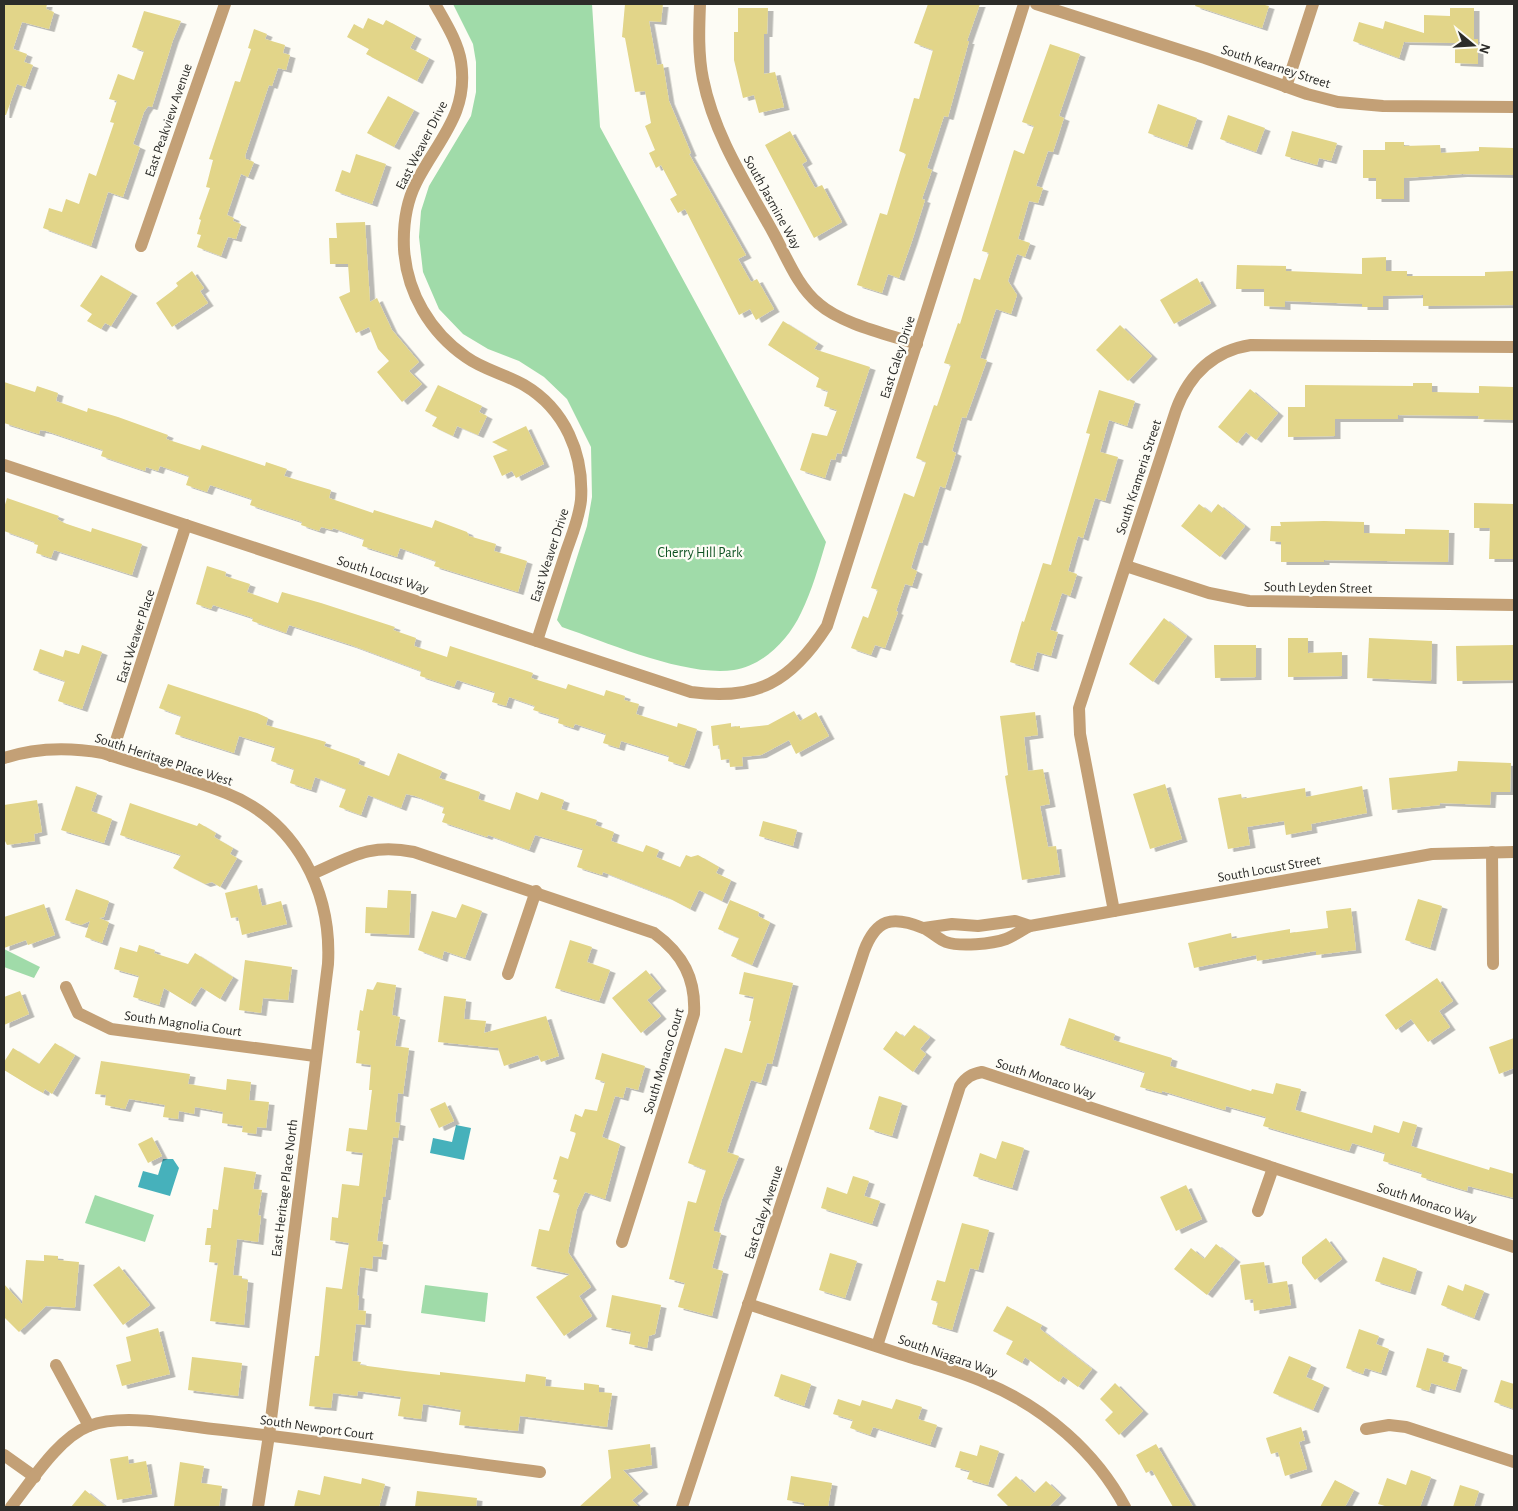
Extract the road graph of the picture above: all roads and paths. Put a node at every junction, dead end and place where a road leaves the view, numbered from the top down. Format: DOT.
graph roads {
  1 [pos="225,4"];
  2 [pos="435,4"];
  3 [pos="700,4"];
  4 [pos="1024,4"];
  5 [pos="1036,4"];
  6 [pos="1313,4"];
  7 [pos="1286,87"];
  8 [pos="1514,107"];
  9 [pos="141,246"];
  10 [pos="917,344"];
  11 [pos="1514,347"];
  12 [pos="4,465"];
  13 [pos="186,525"];
  14 [pos="1126,566"];
  15 [pos="1514,605"];
  16 [pos="537,641"];
  17 [pos="756,690"];
  18 [pos="112,756"];
  19 [pos="4,758"];
  20 [pos="1492,852"];
  21 [pos="1514,852"];
  22 [pos="312,874"];
  23 [pos="536,892"];
  24 [pos="1114,910"];
  25 [pos="1030,926"];
  26 [pos="876,927"];
  27 [pos="924,928"];
  28 [pos="1493,964"];
  29 [pos="508,974"];
  30 [pos="66,987"];
  31 [pos="315,1056"];
  32 [pos="1273,1168"];
  33 [pos="1258,1211"];
  34 [pos="622,1242"];
  35 [pos="1514,1246"];
  36 [pos="748,1304"];
  37 [pos="877,1346"];
  38 [pos="56,1365"];
  39 [pos="89,1426"];
  40 [pos="1366,1429"];
  41 [pos="269,1435"];
  42 [pos="4,1455"];
  43 [pos="1514,1462"];
  44 [pos="540,1472"];
  45 [pos="35,1477"];
  46 [pos="11,1507"];
  47 [pos="258,1507"];
  48 [pos="682,1507"];
  49 [pos="1125,1507"];
  1 -- 9 [label="street, East Peakview Avenue"];
  2 -- 16 [label="street, East Weaver Drive"];
  3 -- 10 [label="street, South Jasmine Way"];
  4 -- 10 [label="street, East Caley Drive"];
  5 -- 7 [label="street, South Kearney Street"];
  6 -- 7 [label="street"];
  7 -- 8 [label="street, South Kearney Street"];
  10 -- 17 [label="street, East Caley Drive"];
  11 -- 14 [label="street, South Krameria Street"];
  12 -- 13 [label="street, South Locust Way"];
  13 -- 16 [label="street, South Locust Way"];
  13 -- 18 [label="street, East Weaver Place"];
  14 -- 15 [label="street, South Leyden Street"];
  14 -- 24 [label="street, South Krameria Street"];
  16 -- 17 [label="street, South Locust Way"];
  18 -- 19 [label="street, South Heritage Place West"];
  18 -- 22 [label="street, South Heritage Place West"];
  20 -- 21 [label="street, South Locust Street"];
  20 -- 24 [label="street, South Locust Street"];
  20 -- 28 [label="street"];
  22 -- 23 [label="street, South Monaco Court"];
  22 -- 31 [label="street, East Heritage Place North"];
  23 -- 29 [label="street"];
  23 -- 34 [label="street, South Monaco Court"];
  24 -- 25 [label="street, South Locust Street"];
  25 -- 27 [label="street, South Locust Street"];
  25 -- 27 [label="street, South Locust Street"];
  26 -- 27 [label="street, South Locust Street"];
  26 -- 36 [label="street, East Caley Avenue"];
  30 -- 31 [label="street, South Magnolia Court"];
  31 -- 41 [label="street, East Heritage Place North"];
  32 -- 33 [label="street"];
  32 -- 35 [label="street, South Monaco Way"];
  32 -- 37 [label="street, South Monaco Way"];
  36 -- 37 [label="street, South Niagara Way"];
  36 -- 48 [label="street, East Caley Avenue"];
  37 -- 49 [label="street, South Niagara Way"];
  38 -- 39 [label="street"];
  39 -- 41 [label="street, South Newport Court"];
  39 -- 45 [label="street, South Newport Court"];
  40 -- 43 [label="street"];
  41 -- 44 [label="street, South Newport Court"];
  41 -- 47 [label="street, East Heritage Place North"];
  42 -- 45 [label="street"];
  45 -- 46 [label="street, South Newport Court"];
}
